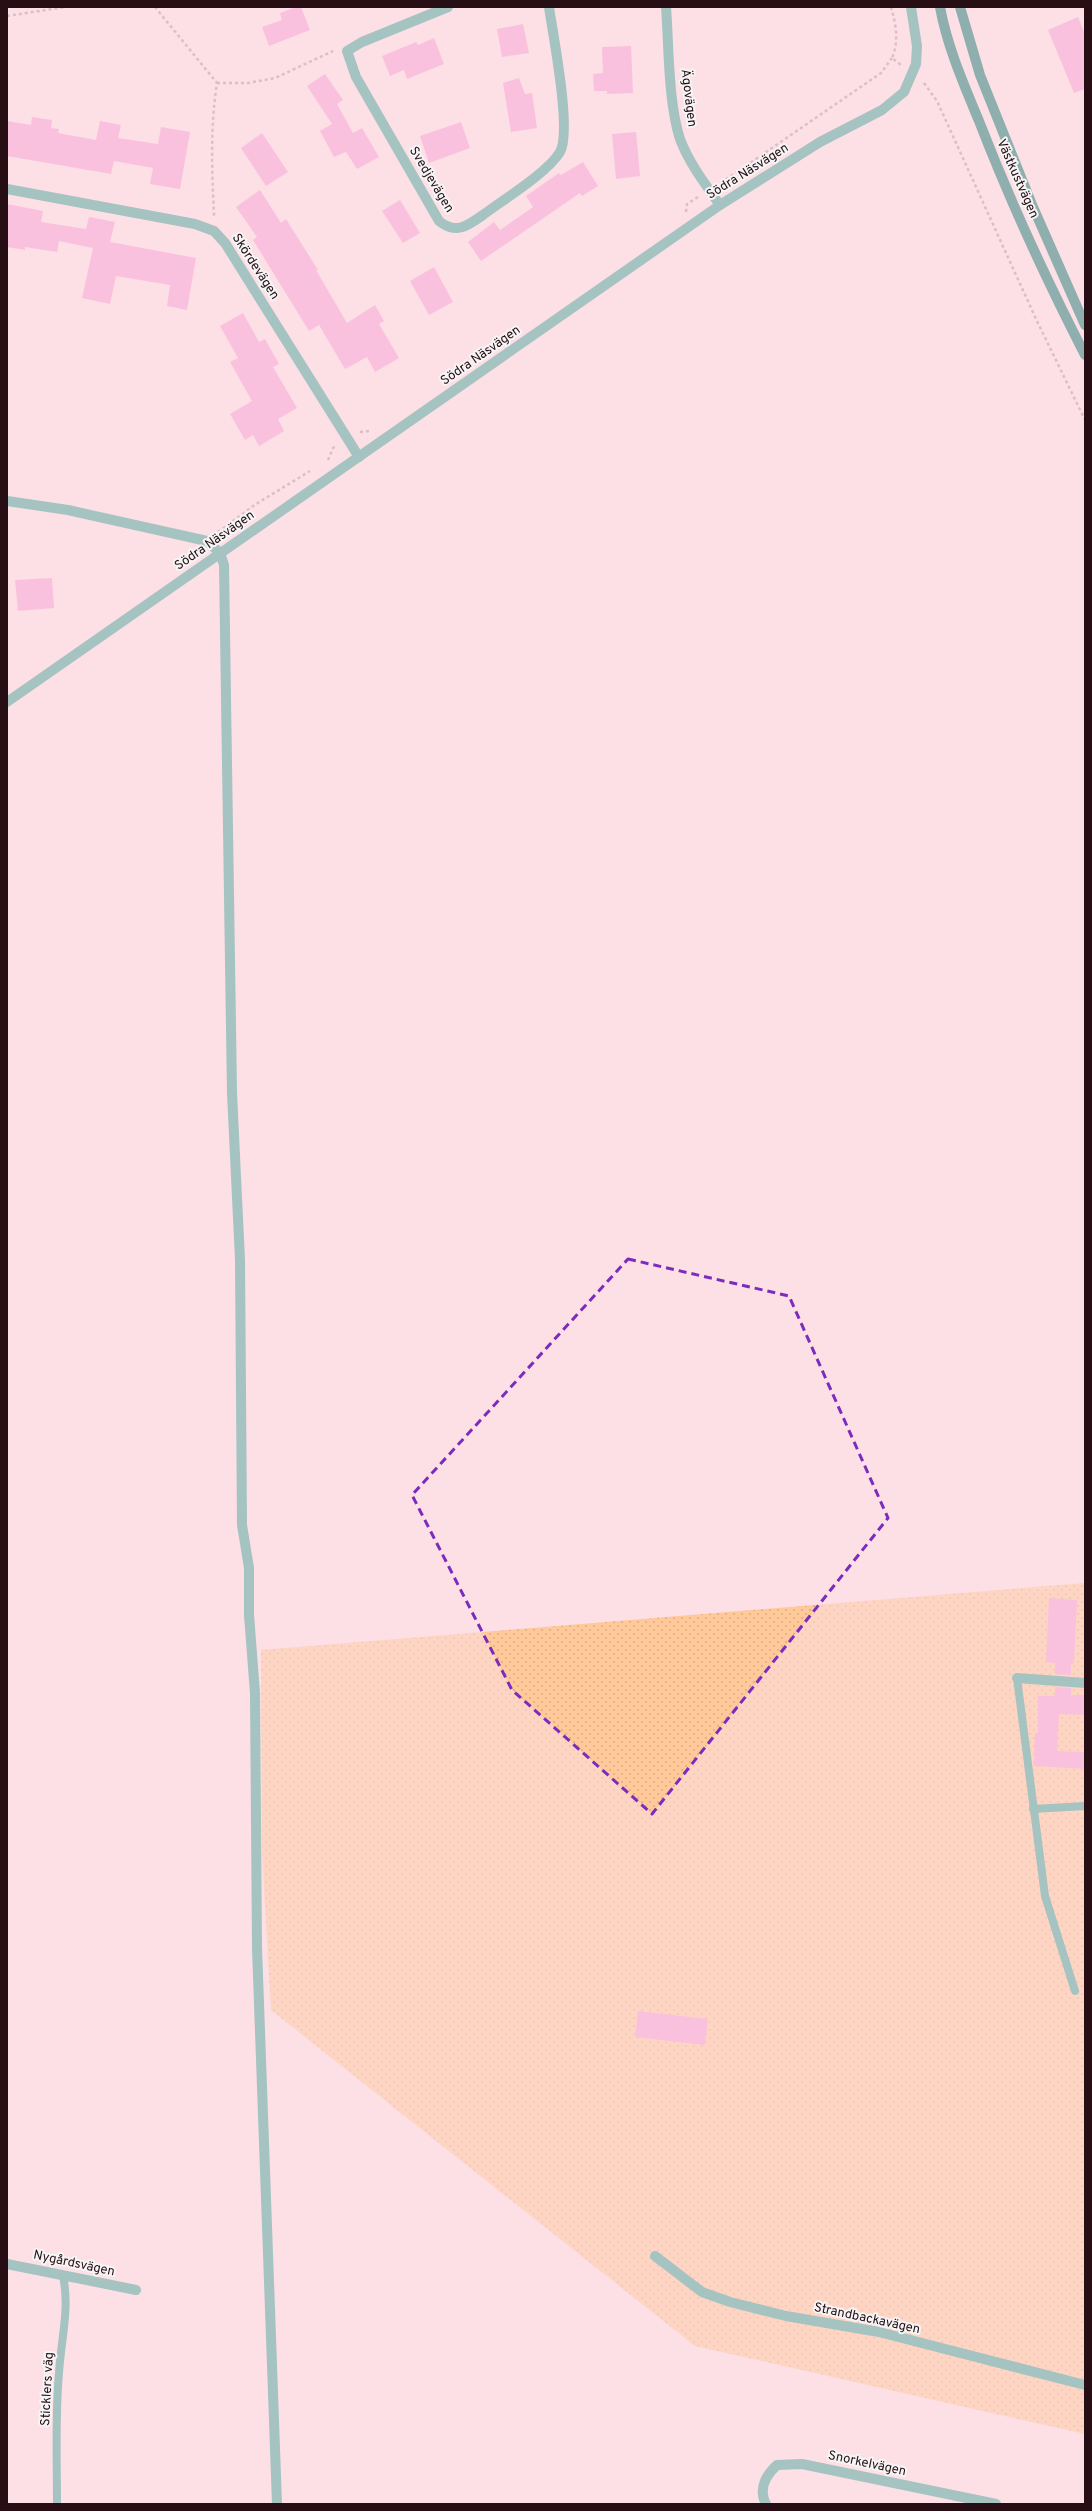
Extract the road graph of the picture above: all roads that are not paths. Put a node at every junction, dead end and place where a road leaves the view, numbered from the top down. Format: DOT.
graph roads {
  1 [pos="448,7"];
  2 [pos="549,7"];
  3 [pos="666,7"];
  4 [pos="911,7"];
  5 [pos="940,7"];
  6 [pos="960,7"];
  7 [pos="7,188"];
  8 [pos="720,205"];
  9 [pos="1085,325"];
  10 [pos="1085,355"];
  11 [pos="359,457"];
  12 [pos="7,501"];
  13 [pos="220,553"];
  14 [pos="7,702"];
  15 [pos="1017,1678"];
  16 [pos="1085,1683"];
  17 [pos="1085,1806"];
  18 [pos="1033,1809"];
  19 [pos="1075,1991"];
  20 [pos="655,2256"];
  21 [pos="7,2264"];
  22 [pos="63,2276"];
  23 [pos="136,2290"];
  24 [pos="1085,2385"];
  25 [pos="57,2504"];
  26 [pos="277,2504"];
  27 [pos="766,2504"];
  28 [pos="996,2504"];
  1 -- 2 [label="street, Svedjevägen"];
  3 -- 8 [label="street, Ägovägen"];
  4 -- 8 [label="street, Södra Näsvägen"];
  5 -- 10 [label="main road, Västkustvägen"];
  6 -- 9 [label="main road, Västkustvägen"];
  7 -- 11 [label="street, Skördevägen"];
  8 -- 11 [label="street, Södra Näsvägen"];
  11 -- 13 [label="street, Södra Näsvägen"];
  12 -- 13 [label="street"];
  13 -- 14 [label="street, Södra Näsvägen"];
  13 -- 26 [label="street"];
  15 -- 16 [label="street"];
  15 -- 18 [label="lane"];
  17 -- 18 [label="lane"];
  18 -- 19 [label="lane"];
  20 -- 24 [label="street, Strandbackavägen"];
  21 -- 22 [label="street, Nygårdsvägen"];
  22 -- 23 [label="street, Nygårdsvägen"];
  22 -- 25 [label="lane, Sticklers väg"];
  27 -- 28 [label="street, Snorkelvägen"];
}
